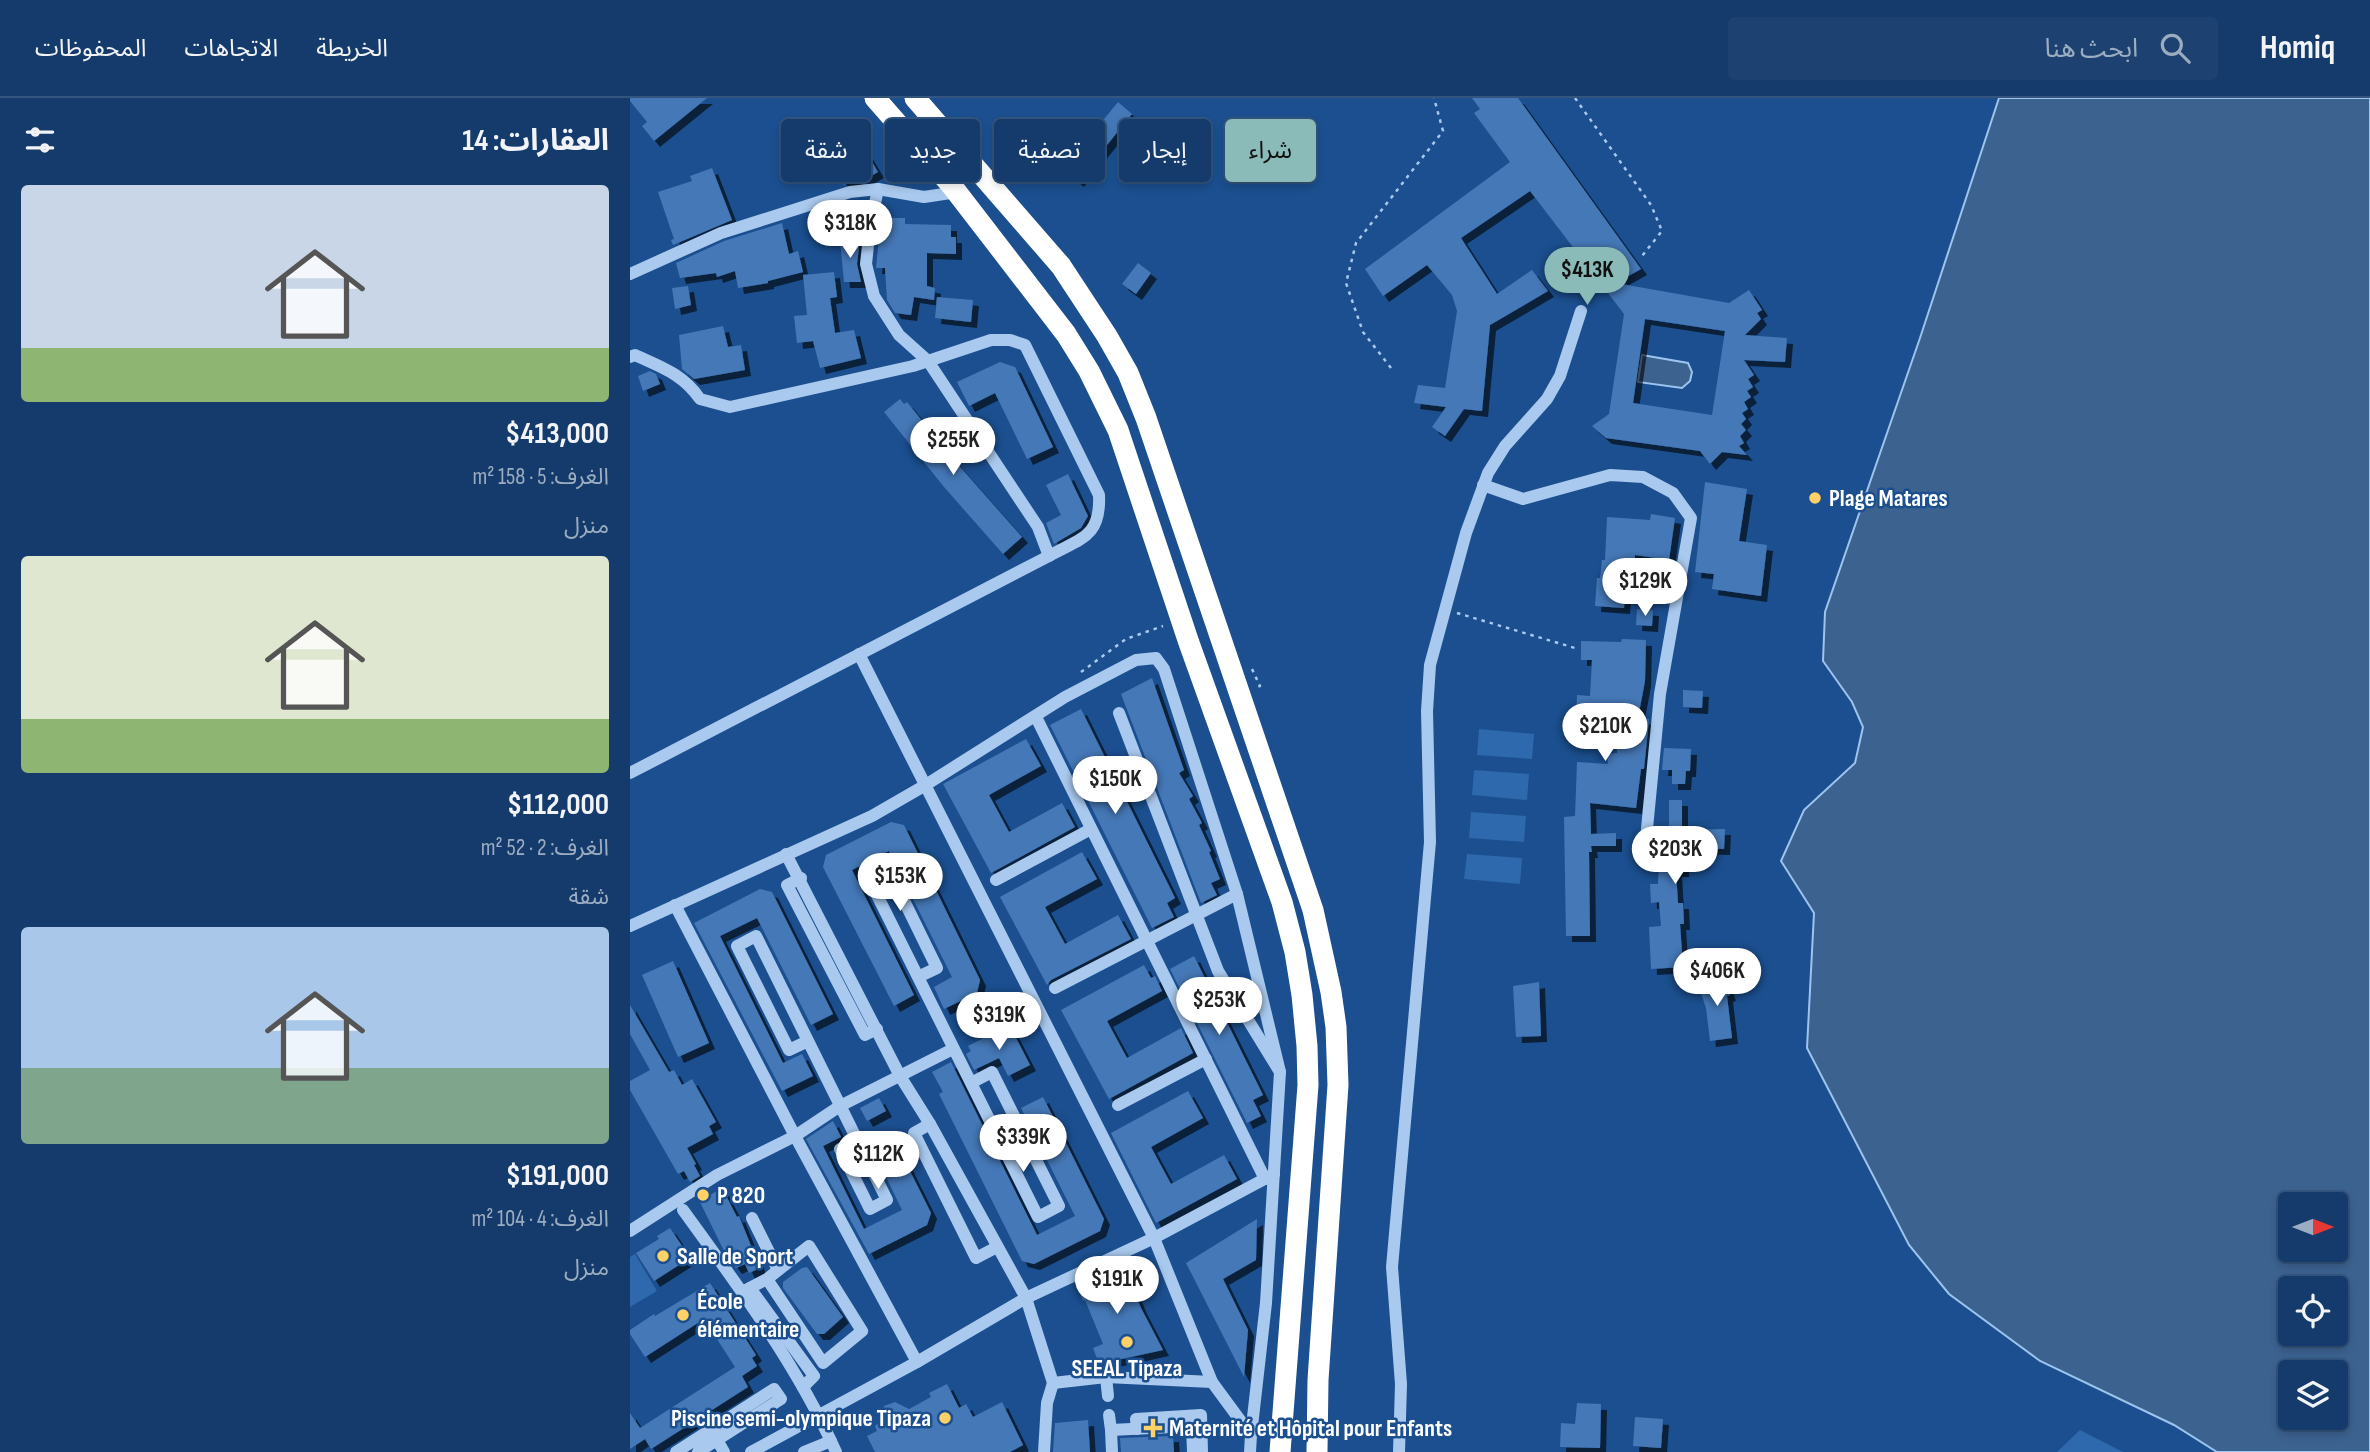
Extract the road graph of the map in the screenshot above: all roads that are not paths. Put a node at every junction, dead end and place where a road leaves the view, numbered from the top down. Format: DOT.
graph roads {
  1 [pos="875,98"];
  2 [pos="915,98"];
  3 [pos="878,190"];
  4 [pos="957,192"];
  5 [pos="630,274"];
  6 [pos="1581,311"];
  7 [pos="630,357"];
  8 [pos="928,361"];
  9 [pos="1483,485"];
  10 [pos="1049,556"];
  11 [pos="859,654"];
  12 [pos="1119,713"];
  13 [pos="1036,717"];
  14 [pos="630,773"];
  15 [pos="924,786"];
  16 [pos="1091,829"];
  17 [pos="1646,839"];
  18 [pos="786,854"];
  19 [pos="996,880"];
  20 [pos="1237,894"];
  21 [pos="675,905"];
  22 [pos="1195,915"];
  23 [pos="630,926"];
  24 [pos="1146,940"];
  25 [pos="918,977"];
  26 [pos="1055,988"];
  27 [pos="808,1041"];
  28 [pos="953,1049"];
  29 [pos="1206,1059"];
  30 [pos="1280,1072"];
  31 [pos="900,1076"];
  32 [pos="971,1083"];
  33 [pos="1118,1105"];
  34 [pos="840,1106"];
  35 [pos="930,1124"];
  36 [pos="795,1136"];
  37 [pos="858,1140"];
  38 [pos="1270,1176"];
  39 [pos="683,1210"];
  40 [pos="752,1218"];
  41 [pos="630,1231"];
  42 [pos="1154,1238"];
  43 [pos="998,1247"];
  44 [pos="773,1275"];
  45 [pos="746,1290"];
  46 [pos="1026,1298"];
  47 [pos="917,1362"];
  48 [pos="1106,1377"];
  49 [pos="1212,1382"];
  50 [pos="1053,1383"];
  51 [pos="1108,1396"];
  52 [pos="818,1414"];
  53 [pos="1110,1415"];
  54 [pos="1137,1429"];
  55 [pos="1111,1430"];
  56 [pos="714,1435"];
  57 [pos="1251,1435"];
  58 [pos="834,1446"];
  59 [pos="811,1451"];
  60 [pos="676,1452"];
  61 [pos="698,1452"];
  62 [pos="724,1452"];
  63 [pos="751,1452"];
  64 [pos="1044,1452"];
  65 [pos="1112,1452"];
  66 [pos="1193,1452"];
  67 [pos="1202,1452"];
  68 [pos="1250,1452"];
  69 [pos="1280,1452"];
  70 [pos="1317,1452"];
  71 [pos="1399,1452"];
  1 -- 4 [label="highway"];
  2 -- 70 [label="highway"];
  3 -- 4 [label="street"];
  3 -- 5 [label="street"];
  3 -- 8 [label="street"];
  4 -- 69 [label="highway"];
  6 -- 9 [label="street"];
  7 -- 8 [label="street"];
  8 -- 10 [label="street"];
  8 -- 10 [label="street"];
  9 -- 17 [label="street"];
  9 -- 71 [label="street"];
  10 -- 11 [label="street"];
  11 -- 14 [label="street"];
  11 -- 15 [label="street"];
  12 -- 22 [label="street"];
  13 -- 15 [label="street"];
  13 -- 16 [label="street"];
  13 -- 20 [label="street"];
  15 -- 18 [label="street"];
  15 -- 42 [label="street"];
  16 -- 19 [label="street"];
  16 -- 24 [label="street"];
  18 -- 21 [label="street"];
  18 -- 31 [label="street"];
  20 -- 22 [label="street"];
  20 -- 30 [label="street"];
  21 -- 23 [label="street"];
  21 -- 36 [label="street"];
  22 -- 24 [label="street"];
  22 -- 30 [label="street"];
  24 -- 26 [label="street"];
  24 -- 29 [label="street"];
  25 -- 25 [label="street"];
  25 -- 28 [label="street"];
  27 -- 27 [label="street"];
  27 -- 34 [label="street"];
  28 -- 31 [label="street"];
  28 -- 32 [label="street"];
  29 -- 33 [label="street"];
  29 -- 38 [label="street"];
  30 -- 38 [label="street"];
  31 -- 34 [label="street"];
  31 -- 35 [label="street"];
  32 -- 32 [label="street"];
  34 -- 36 [label="street"];
  34 -- 37 [label="street"];
  35 -- 43 [label="street"];
  35 -- 43 [label="street"];
  36 -- 41 [label="street"];
  36 -- 47 [label="street"];
  37 -- 37 [label="street"];
  38 -- 42 [label="street"];
  38 -- 57 [label="street"];
  39 -- 45 [label="street"];
  40 -- 44 [label="street"];
  42 -- 46 [label="street"];
  42 -- 49 [label="street"];
  43 -- 46 [label="street"];
  44 -- 44 [label="street"];
  44 -- 45 [label="street"];
  45 -- 52 [label="street"];
  46 -- 47 [label="street"];
  46 -- 50 [label="street"];
  47 -- 52 [label="street"];
  48 -- 49 [label="street"];
  48 -- 50 [label="street"];
  48 -- 51 [label="street"];
  49 -- 57 [label="street"];
  50 -- 64 [label="street"];
  52 -- 58 [label="street"];
  52 -- 63 [label="street"];
  53 -- 55 [label="street"];
  54 -- 55 [label="street"];
  54 -- 66 [label="street"];
  54 -- 67 [label="street"];
  55 -- 65 [label="street"];
  56 -- 56 [label="street"];
  56 -- 60 [label="street"];
  56 -- 61 [label="street"];
  56 -- 62 [label="street"];
  57 -- 68 [label="street"];
  58 -- 59 [label="street"];
}
